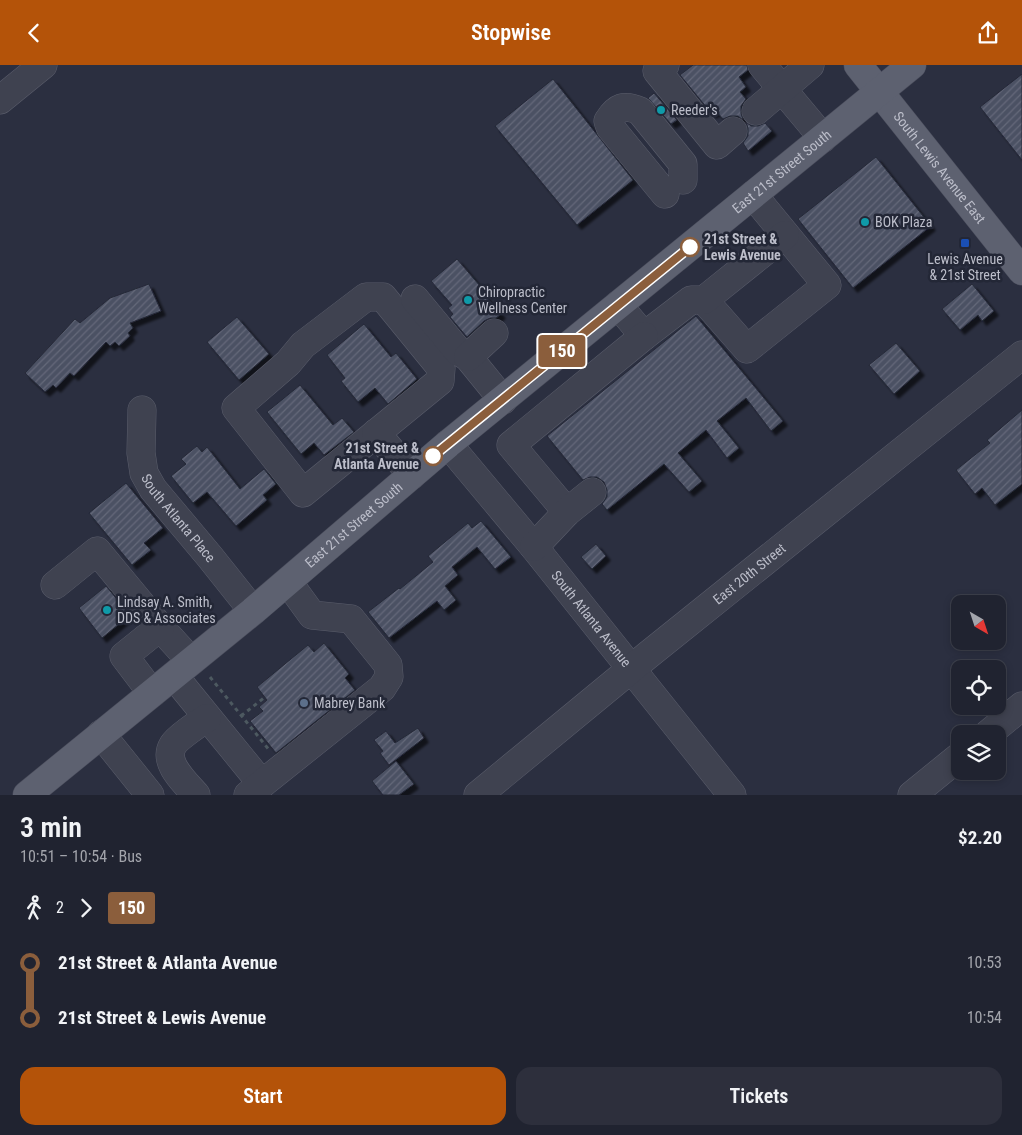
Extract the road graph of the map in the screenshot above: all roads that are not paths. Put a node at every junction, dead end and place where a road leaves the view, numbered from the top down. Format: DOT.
graph roads {
  1 [pos="43,65"];
  2 [pos="664,65"];
  3 [pos="762,65"];
  4 [pos="810,65"];
  5 [pos="858,65"];
  6 [pos="912,65"];
  7 [pos="782,89"];
  8 [pos="879,91"];
  9 [pos="0,100"];
  10 [pos="756,111"];
  11 [pos="733,131"];
  12 [pos="823,138"];
  13 [pos="753,195"];
  14 [pos="785,235"];
  15 [pos="1022,271"];
  16 [pos="415,299"];
  17 [pos="704,300"];
  18 [pos="618,305"];
  19 [pos="494,333"];
  20 [pos="644,336"];
  21 [pos="1022,355"];
  22 [pos="468,357"];
  23 [pos="503,399"];
  24 [pos="142,410"];
  25 [pos="376,433"];
  26 [pos="448,444"];
  27 [pos="412,475"];
  28 [pos="592,492"];
  29 [pos="567,512"];
  30 [pos="534,547"];
  31 [pos="288,582"];
  32 [pos="55,585"];
  33 [pos="253,611"];
  34 [pos="160,627"];
  35 [pos="631,670"];
  36 [pos="192,671"];
  37 [pos="152,693"];
  38 [pos="1022,707"];
  39 [pos="206,717"];
  40 [pos="999,725"];
  41 [pos="102,735"];
  42 [pos="951,764"];
  43 [pos="137,790"];
  44 [pos="255,790"];
  45 [pos="27,795"];
  46 [pos="196,795"];
  47 [pos="478,795"];
  48 [pos="732,795"];
  49 [pos="912,795"];
  1 -- 9 [label="street"];
  2 -- 11 [label="street"];
  3 -- 7 [label="street"];
  4 -- 7 [label="street"];
  5 -- 8 [label="main road, South Lewis Avenue East"];
  6 -- 8 [label="main road, East 21st Street South"];
  7 -- 10 [label="street"];
  7 -- 12 [label="street"];
  8 -- 12 [label="main road, East 21st Street South"];
  8 -- 15 [label="main road, South Lewis Avenue East"];
  12 -- 13 [label="main road, East 21st Street South"];
  13 -- 14 [label="street"];
  13 -- 18 [label="main road, East 21st Street South"];
  14 -- 17 [label="street"];
  14 -- 17 [label="street"];
  16 -- 22 [label="street"];
  17 -- 20 [label="street"];
  18 -- 20 [label="street"];
  18 -- 23 [label="main road, East 21st Street South"];
  19 -- 22 [label="street"];
  20 -- 29 [label="street"];
  21 -- 35 [label="street, East 20th Street"];
  22 -- 23 [label="street"];
  23 -- 26 [label="main road, East 21st Street South"];
  24 -- 33 [label="street, South Atlanta Place"];
  25 -- 25 [label="street"];
  25 -- 27 [label="street"];
  26 -- 27 [label="main road, East 21st Street South"];
  26 -- 30 [label="street, South Atlanta Avenue"];
  27 -- 31 [label="main road, East 21st Street South"];
  28 -- 29 [label="street"];
  29 -- 30 [label="street"];
  30 -- 35 [label="street, South Atlanta Avenue"];
  31 -- 33 [label="main road, East 21st Street South"];
  31 -- 44 [label="street"];
  32 -- 34 [label="street"];
  33 -- 36 [label="main road, East 21st Street South"];
  34 -- 36 [label="street"];
  34 -- 37 [label="street"];
  35 -- 47 [label="street, East 20th Street"];
  35 -- 48 [label="street, South Atlanta Avenue"];
  36 -- 37 [label="main road, East 21st Street South"];
  36 -- 39 [label="street"];
  37 -- 41 [label="main road, East 21st Street South"];
  38 -- 40 [label="street"];
  39 -- 44 [label="street"];
  39 -- 46 [label="street"];
  41 -- 43 [label="street"];
  41 -- 45 [label="main road, East 21st Street South"];
  42 -- 49 [label="street"];
}
